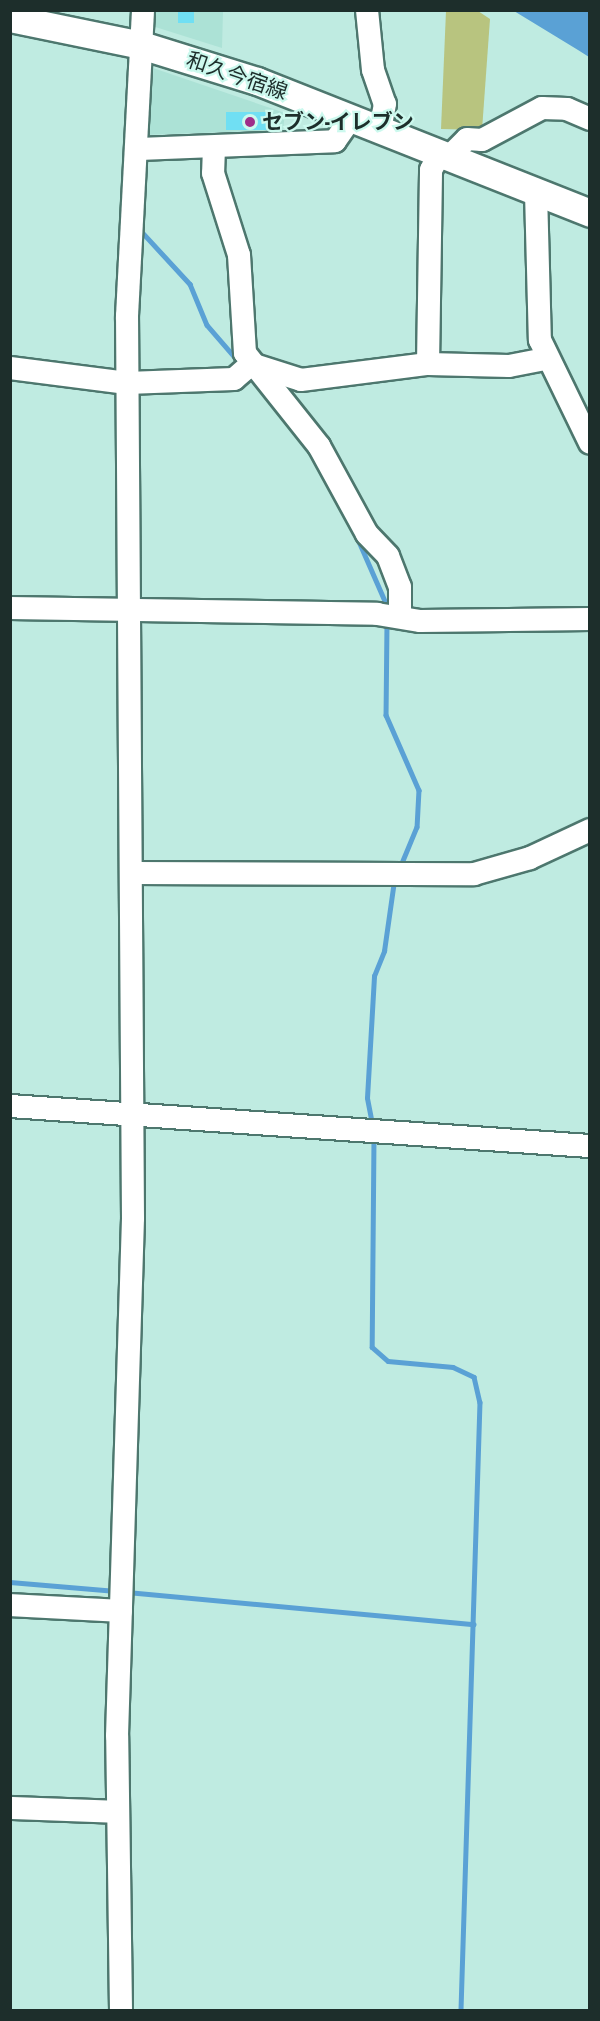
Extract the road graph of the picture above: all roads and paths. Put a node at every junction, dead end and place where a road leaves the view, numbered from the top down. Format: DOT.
graph roads {
  1 [pos="143,10"];
  2 [pos="367,10"];
  3 [pos="10,18"];
  4 [pos="141,45"];
  5 [pos="352,117"];
  6 [pos="590,119"];
  7 [pos="380,129"];
  8 [pos="214,147"];
  9 [pos="139,149"];
  10 [pos="445,155"];
  11 [pos="536,192"];
  12 [pos="590,213"];
  13 [pos="546,359"];
  14 [pos="251,364"];
  15 [pos="428,364"];
  16 [pos="10,368"];
  17 [pos="127,383"];
  18 [pos="590,443"];
  19 [pos="10,608"];
  20 [pos="130,609"];
  21 [pos="389,615"];
  22 [pos="590,619"];
  23 [pos="590,830"];
  24 [pos="133,873"];
  25 [pos="10,1106"];
  26 [pos="130,1114"];
  27 [pos="590,1146"];
  28 [pos="10,1605"];
  29 [pos="121,1611"];
  30 [pos="10,1808"];
  31 [pos="117,1812"];
  32 [pos="121,2010"];
  1 -- 4 [label="street"];
  2 -- 7 [label="street"];
  3 -- 4 [label="main road, 和久今宿線"];
  4 -- 5 [label="main road, 和久今宿線"];
  4 -- 9 [label="street"];
  5 -- 7 [label="main road, 和久今宿線"];
  5 -- 8 [label="street"];
  6 -- 10 [label="street"];
  7 -- 10 [label="main road, 和久今宿線"];
  8 -- 9 [label="street"];
  8 -- 14 [label="street"];
  9 -- 17 [label="street"];
  10 -- 11 [label="main road, 和久今宿線"];
  10 -- 15 [label="street"];
  11 -- 12 [label="main road, 和久今宿線"];
  11 -- 13 [label="street"];
  13 -- 15 [label="street"];
  13 -- 18 [label="street"];
  14 -- 15 [label="street"];
  14 -- 17 [label="street"];
  14 -- 21 [label="street"];
  16 -- 17 [label="street"];
  17 -- 20 [label="street"];
  19 -- 20 [label="street"];
  20 -- 21 [label="street"];
  20 -- 24 [label="street"];
  21 -- 22 [label="street"];
  23 -- 24 [label="street"];
  24 -- 26 [label="street"];
  25 -- 26 [label="street"];
  26 -- 27 [label="street"];
  26 -- 29 [label="street"];
  28 -- 29 [label="street"];
  29 -- 31 [label="street"];
  30 -- 31 [label="street"];
  31 -- 32 [label="street"];
}
